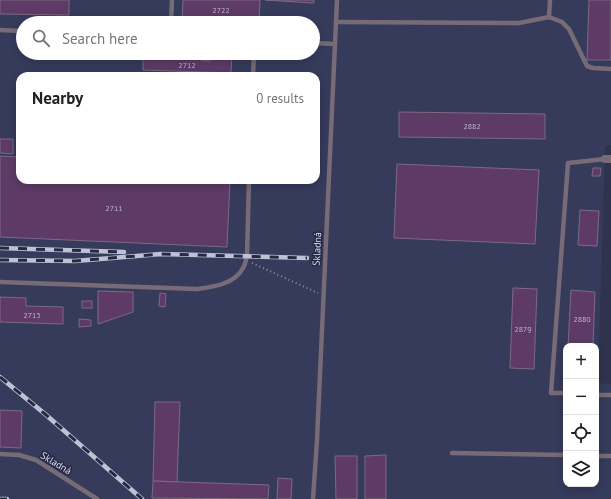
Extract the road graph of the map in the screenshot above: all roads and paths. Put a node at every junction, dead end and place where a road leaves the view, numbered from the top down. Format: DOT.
graph roads {
  1 [pos="172,0"];
  2 [pos="337,0"];
  3 [pos="550,0"];
  4 [pos="171,16"];
  5 [pos="549,17"];
  6 [pos="336,22"];
  7 [pos="0,30"];
  8 [pos="16,31"];
  9 [pos="320,43"];
  10 [pos="335,44"];
  11 [pos="254,60"];
  12 [pos="611,69"];
  13 [pos="253,72"];
  14 [pos="608,159"];
  15 [pos="249,184"];
  16 [pos="246,260"];
  17 [pos="0,282"];
  18 [pos="324,294"];
  19 [pos="563,393"];
  20 [pos="599,394"];
  21 [pos="611,395"];
  22 [pos="452,453"];
  23 [pos="0,454"];
  24 [pos="563,455"];
  25 [pos="599,456"];
  26 [pos="611,456"];
  27 [pos="97,499"];
  28 [pos="313,499"];
  1 -- 4 [label="lane"];
  2 -- 6 [label="lane, Skladná"];
  3 -- 5 [label="lane"];
  5 -- 6 [label="lane"];
  5 -- 12 [label="lane"];
  6 -- 10 [label="lane, Skladná"];
  7 -- 8 [label="lane"];
  9 -- 10 [label="lane"];
  10 -- 18 [label="lane, Skladná"];
  11 -- 13 [label="lane"];
  14 -- 19 [label="lane"];
  15 -- 16 [label="lane"];
  16 -- 17 [label="lane"];
  16 -- 18 [label="path"];
  18 -- 28 [label="lane, Skladná"];
  20 -- 21 [label="lane"];
  22 -- 24 [label="lane"];
  23 -- 27 [label="lane, Skladná"];
  25 -- 26 [label="lane"];
}
